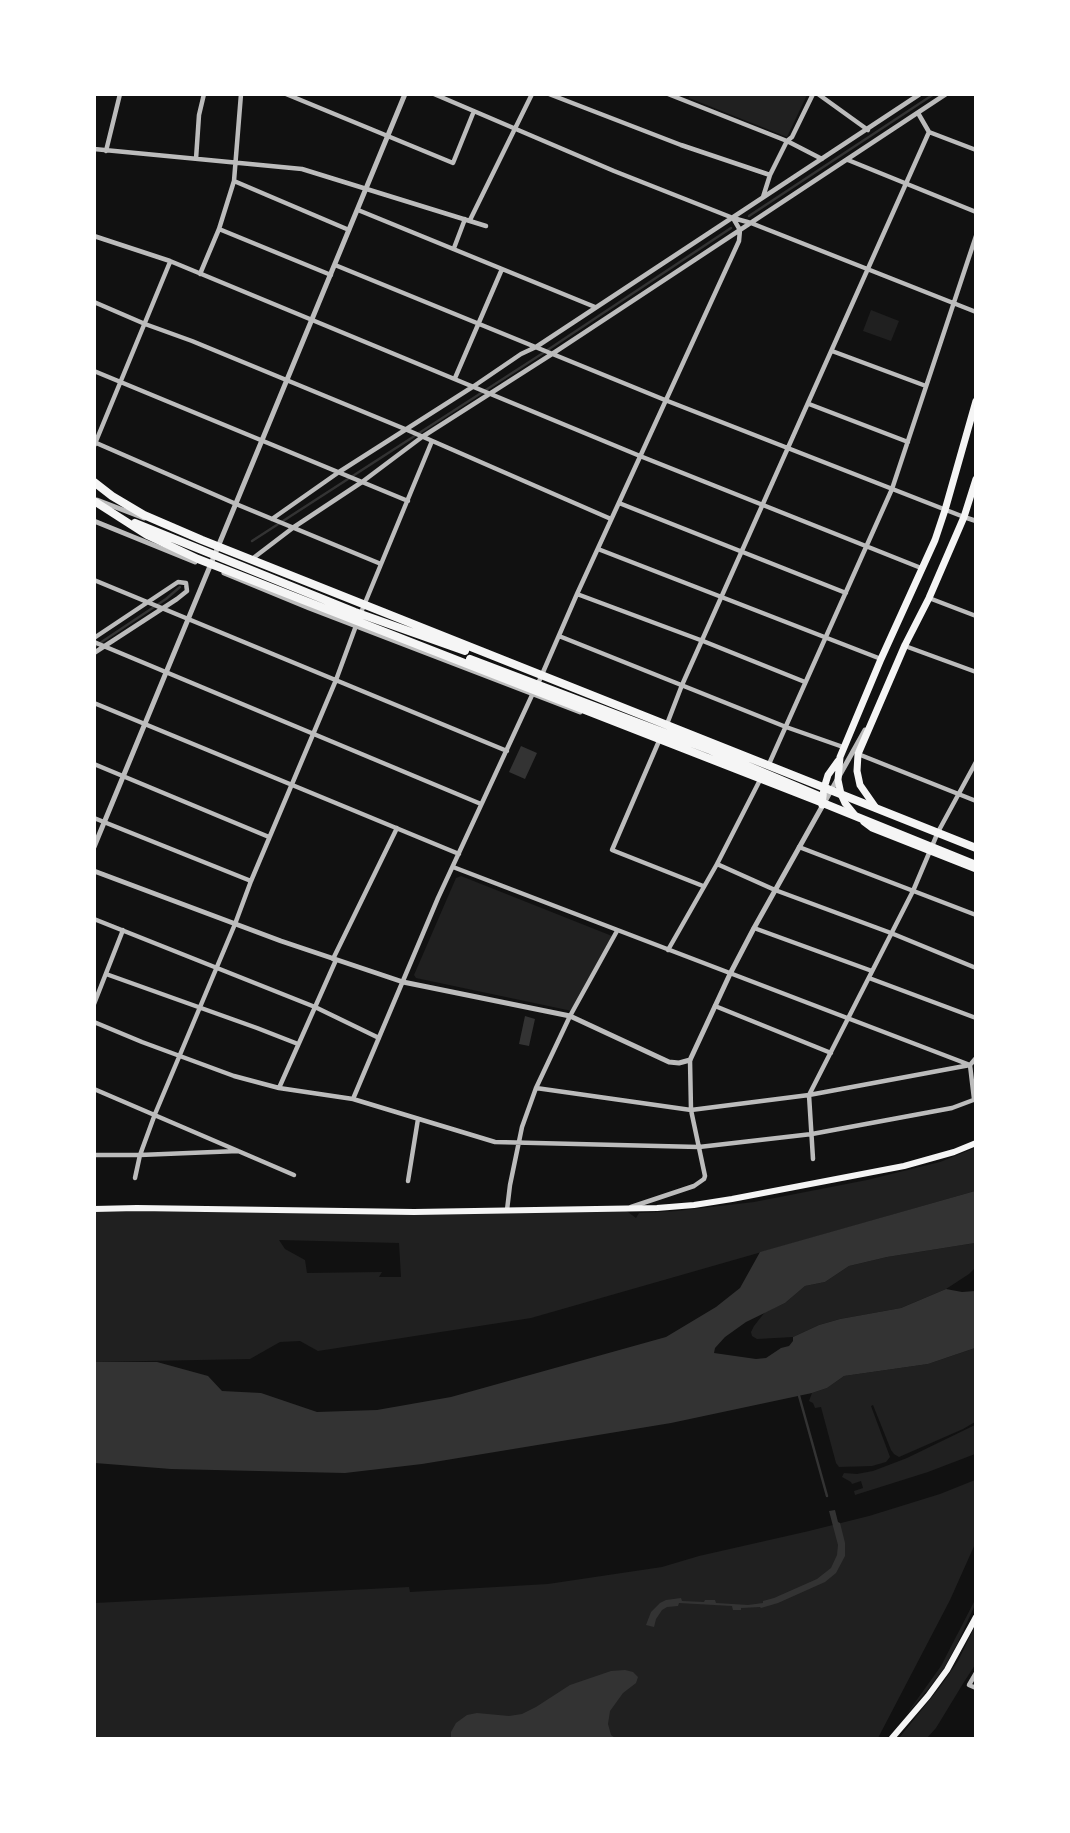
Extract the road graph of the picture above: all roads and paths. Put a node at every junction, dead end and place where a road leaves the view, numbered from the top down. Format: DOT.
graph roads {
  1 [pos="120,94"];
  2 [pos="204,94"];
  3 [pos="241,94"];
  4 [pos="286,94"];
  5 [pos="405,94"];
  6 [pos="434,94"];
  7 [pos="532,94"];
  8 [pos="550,94"];
  9 [pos="668,94"];
  10 [pos="816,94"];
  11 [pos="920,94"];
  12 [pos="946,94"];
  13 [pos="685,98"];
  14 [pos="474,111"];
  15 [pos="918,113"];
  16 [pos="515,128"];
  17 [pos="868,130"];
  18 [pos="929,132"];
  19 [pos="388,136"];
  20 [pos="787,141"];
  21 [pos="94,149"];
  22 [pos="975,150"];
  23 [pos="106,151"];
  24 [pos="196,159"];
  25 [pos="822,159"];
  26 [pos="847,159"];
  27 [pos="235,161"];
  28 [pos="770,174"];
  29 [pos="234,181"];
  30 [pos="907,184"];
  31 [pos="366,188"];
  32 [pos="762,197"];
  33 [pos="358,209"];
  34 [pos="975,212"];
  35 [pos="733,218"];
  36 [pos="468,220"];
  37 [pos="751,223"];
  38 [pos="486,226"];
  39 [pos="219,229"];
  40 [pos="349,230"];
  41 [pos="740,230"];
  42 [pos="94,236"];
  43 [pos="975,236"];
  44 [pos="454,248"];
  45 [pos="170,261"];
  46 [pos="335,265"];
  47 [pos="502,269"];
  48 [pos="868,271"];
  49 [pos="200,274"];
  50 [pos="331,275"];
  51 [pos="94,302"];
  52 [pos="953,304"];
  53 [pos="595,307"];
  54 [pos="975,312"];
  55 [pos="312,320"];
  56 [pos="145,324"];
  57 [pos="479,324"];
  58 [pos="536,346"];
  59 [pos="832,351"];
  60 [pos="552,354"];
  61 [pos="94,371"];
  62 [pos="455,379"];
  63 [pos="287,381"];
  64 [pos="121,382"];
  65 [pos="474,386"];
  66 [pos="926,386"];
  67 [pos="489,393"];
  68 [pos="665,400"];
  69 [pos="975,401"];
  70 [pos="809,404"];
  71 [pos="405,429"];
  72 [pos="422,437"];
  73 [pos="262,441"];
  74 [pos="432,441"];
  75 [pos="908,442"];
  76 [pos="95,443"];
  77 [pos="788,449"];
  78 [pos="640,456"];
  79 [pos="339,472"];
  80 [pos="975,479"];
  81 [pos="94,482"];
  82 [pos="362,482"];
  83 [pos="892,489"];
  84 [pos="94,500"];
  85 [pos="408,501"];
  86 [pos="619,503"];
  87 [pos="236,505"];
  88 [pos="763,506"];
  89 [pos="94,507"];
  90 [pos="945,510"];
  91 [pos="964,517"];
  92 [pos="272,519"];
  93 [pos="611,519"];
  94 [pos="94,521"];
  95 [pos="975,521"];
  96 [pos="294,527"];
  97 [pos="867,547"];
  98 [pos="218,548"];
  99 [pos="598,549"];
  100 [pos="743,552"];
  101 [pos="251,560"];
  102 [pos="381,564"];
  103 [pos="210,568"];
  104 [pos="921,568"];
  105 [pos="94,580"];
  106 [pos="846,593"];
  107 [pos="577,594"];
  108 [pos="723,596"];
  109 [pos="929,598"];
  110 [pos="148,602"];
  111 [pos="364,605"];
  112 [pos="163,608"];
  113 [pos="309,608"];
  114 [pos="975,616"];
  115 [pos="189,619"];
  116 [pos="357,624"];
  117 [pos="559,636"];
  118 [pos="825,638"];
  119 [pos="94,640"];
  120 [pos="703,641"];
  121 [pos="905,645"];
  122 [pos="105,646"];
  123 [pos="94,653"];
  124 [pos="880,659"];
  125 [pos="167,671"];
  126 [pos="975,672"];
  127 [pos="542,674"];
  128 [pos="551,679"];
  129 [pos="336,680"];
  130 [pos="805,682"];
  131 [pos="682,685"];
  132 [pos="532,695"];
  133 [pos="94,703"];
  134 [pos="877,709"];
  135 [pos="146,724"];
  136 [pos="667,724"];
  137 [pos="786,727"];
  138 [pos="313,733"];
  139 [pos="659,741"];
  140 [pos="843,747"];
  141 [pos="507,751"];
  142 [pos="858,754"];
  143 [pos="840,757"];
  144 [pos="975,762"];
  145 [pos="94,764"];
  146 [pos="769,764"];
  147 [pos="828,775"];
  148 [pos="124,776"];
  149 [pos="760,780"];
  150 [pos="810,781"];
  151 [pos="292,785"];
  152 [pos="830,792"];
  153 [pos="958,793"];
  154 [pos="803,796"];
  155 [pos="975,801"];
  156 [pos="481,804"];
  157 [pos="876,808"];
  158 [pos="94,818"];
  159 [pos="105,822"];
  160 [pos="875,827"];
  161 [pos="397,828"];
  162 [pos="939,832"];
  163 [pos="269,837"];
  164 [pos="799,847"];
  165 [pos="975,847"];
  166 [pos="94,848"];
  167 [pos="930,851"];
  168 [pos="459,854"];
  169 [pos="717,863"];
  170 [pos="453,867"];
  171 [pos="975,867"];
  172 [pos="94,871"];
  173 [pos="251,881"];
  174 [pos="704,886"];
  175 [pos="775,890"];
  176 [pos="913,891"];
  177 [pos="975,915"];
  178 [pos="94,919"];
  179 [pos="234,924"];
  180 [pos="754,928"];
  181 [pos="123,930"];
  182 [pos="617,931"];
  183 [pos="891,933"];
  184 [pos="668,950"];
  185 [pos="334,960"];
  186 [pos="216,967"];
  187 [pos="975,968"];
  188 [pos="872,971"];
  189 [pos="106,974"];
  190 [pos="730,974"];
  191 [pos="869,978"];
  192 [pos="403,982"];
  193 [pos="94,1004"];
  194 [pos="715,1006"];
  195 [pos="199,1007"];
  196 [pos="315,1007"];
  197 [pos="570,1016"];
  198 [pos="849,1018"];
  199 [pos="975,1018"];
  200 [pos="94,1022"];
  201 [pos="379,1038"];
  202 [pos="298,1044"];
  203 [pos="831,1053"];
  204 [pos="179,1055"];
  205 [pos="975,1058"];
  206 [pos="690,1060"];
  207 [pos="970,1065"];
  208 [pos="279,1088"];
  209 [pos="536,1088"];
  210 [pos="94,1089"];
  211 [pos="809,1095"];
  212 [pos="353,1099"];
  213 [pos="975,1099"];
  214 [pos="691,1110"];
  215 [pos="155,1114"];
  216 [pos="418,1119"];
  217 [pos="811,1134"];
  218 [pos="519,1143"];
  219 [pos="975,1143"];
  220 [pos="699,1147"];
  221 [pos="239,1151"];
  222 [pos="94,1154"];
  223 [pos="140,1155"];
  224 [pos="813,1159"];
  225 [pos="294,1175"];
  226 [pos="135,1178"];
  227 [pos="408,1181"];
  228 [pos="94,1209"];
  229 [pos="624,1209"];
  230 [pos="506,1211"];
  231 [pos="975,1617"];
  232 [pos="975,1673"];
  233 [pos="975,1688"];
  234 [pos="892,1738"];
  1 -- 23 [label="street"];
  2 -- 24 [label="street"];
  3 -- 27 [label="street"];
  4 -- 19 [label="street"];
  5 -- 19 [label="street"];
  6 -- 14 [label="street"];
  7 -- 16 [label="street"];
  8 -- 28 [label="street"];
  9 -- 13 [label="street"];
  10 -- 17 [label="street"];
  10 -- 20 [label="street"];
  11 -- 17 [label="street"];
  12 -- 15 [label="street"];
  13 -- 20 [label="street"];
  14 -- 16 [label="street"];
  14 -- 19 [label="street"];
  15 -- 18 [label="street"];
  15 -- 26 [label="street"];
  16 -- 35 [label="street"];
  16 -- 36 [label="street"];
  17 -- 25 [label="street"];
  18 -- 22 [label="street"];
  18 -- 30 [label="street"];
  19 -- 31 [label="street"];
  20 -- 25 [label="street"];
  20 -- 28 [label="street"];
  21 -- 23 [label="street"];
  23 -- 24 [label="street"];
  24 -- 27 [label="street"];
  25 -- 32 [label="street"];
  26 -- 30 [label="street"];
  26 -- 37 [label="street"];
  27 -- 29 [label="street"];
  27 -- 31 [label="street"];
  28 -- 32 [label="street"];
  29 -- 39 [label="street"];
  29 -- 40 [label="street"];
  30 -- 34 [label="street"];
  30 -- 48 [label="street"];
  31 -- 33 [label="street"];
  31 -- 36 [label="street"];
  32 -- 35 [label="street"];
  33 -- 40 [label="street"];
  33 -- 44 [label="street"];
  35 -- 37 [label="street"];
  35 -- 41 [label="street"];
  35 -- 53 [label="street"];
  36 -- 38 [label="street"];
  36 -- 44 [label="street"];
  37 -- 41 [label="street"];
  37 -- 48 [label="street"];
  39 -- 49 [label="street"];
  39 -- 50 [label="street"];
  40 -- 46 [label="street"];
  41 -- 60 [label="street"];
  41 -- 68 [label="street"];
  42 -- 45 [label="street"];
  43 -- 52 [label="street"];
  44 -- 47 [label="street"];
  45 -- 49 [label="street"];
  45 -- 56 [label="street"];
  46 -- 50 [label="street"];
  46 -- 57 [label="street"];
  47 -- 53 [label="street"];
  47 -- 57 [label="street"];
  48 -- 52 [label="street"];
  48 -- 59 [label="street"];
  49 -- 55 [label="street"];
  50 -- 55 [label="street"];
  51 -- 56 [label="street"];
  52 -- 54 [label="street"];
  52 -- 66 [label="street"];
  53 -- 58 [label="street"];
  55 -- 62 [label="street"];
  55 -- 63 [label="street"];
  56 -- 63 [label="street"];
  56 -- 64 [label="street"];
  57 -- 58 [label="street"];
  57 -- 62 [label="street"];
  58 -- 60 [label="street"];
  58 -- 65 [label="street"];
  59 -- 66 [label="street"];
  59 -- 70 [label="street"];
  60 -- 67 [label="street"];
  60 -- 68 [label="street"];
  61 -- 64 [label="street"];
  62 -- 65 [label="street"];
  63 -- 71 [label="street"];
  63 -- 73 [label="street"];
  64 -- 73 [label="street"];
  64 -- 76 [label="street"];
  65 -- 67 [label="street"];
  65 -- 71 [label="street"];
  66 -- 75 [label="street"];
  67 -- 72 [label="street"];
  67 -- 78 [label="street"];
  68 -- 77 [label="street"];
  68 -- 78 [label="street"];
  69 -- 90 [label="highway"];
  70 -- 75 [label="street"];
  70 -- 77 [label="street"];
  71 -- 72 [label="street"];
  71 -- 79 [label="street"];
  72 -- 74 [label="street"];
  72 -- 82 [label="street"];
  73 -- 79 [label="street"];
  73 -- 87 [label="street"];
  74 -- 85 [label="street"];
  74 -- 93 [label="street"];
  75 -- 83 [label="street"];
  76 -- 87 [label="street"];
  77 -- 83 [label="street"];
  77 -- 88 [label="street"];
  78 -- 86 [label="street"];
  78 -- 88 [label="street"];
  79 -- 82 [label="street"];
  79 -- 92 [label="street"];
  80 -- 91 [label="highway"];
  81 -- 101 [label="highway"];
  82 -- 85 [label="street"];
  82 -- 96 [label="street"];
  83 -- 90 [label="street"];
  83 -- 97 [label="street"];
  84 -- 98 [label="street"];
  84 -- 160 [label="highway"];
  85 -- 102 [label="street"];
  86 -- 93 [label="street"];
  86 -- 100 [label="street"];
  87 -- 92 [label="street"];
  87 -- 98 [label="street"];
  88 -- 97 [label="street"];
  88 -- 100 [label="street"];
  89 -- 128 [label="highway"];
  90 -- 91 [label="street"];
  90 -- 104 [label="highway"];
  91 -- 95 [label="street"];
  91 -- 109 [label="highway"];
  92 -- 96 [label="street"];
  93 -- 99 [label="street"];
  94 -- 103 [label="street"];
  96 -- 101 [label="street"];
  96 -- 102 [label="street"];
  97 -- 104 [label="street"];
  97 -- 106 [label="street"];
  98 -- 101 [label="street"];
  98 -- 103 [label="street"];
  99 -- 107 [label="street"];
  99 -- 108 [label="street"];
  100 -- 106 [label="street"];
  100 -- 108 [label="street"];
  101 -- 111 [label="street"];
  101 -- 128 [label="highway"];
  102 -- 111 [label="street"];
  103 -- 113 [label="street"];
  103 -- 115 [label="street"];
  104 -- 124 [label="highway"];
  105 -- 110 [label="street"];
  106 -- 118 [label="street"];
  107 -- 117 [label="street"];
  107 -- 120 [label="street"];
  108 -- 118 [label="street"];
  108 -- 120 [label="street"];
  109 -- 114 [label="street"];
  109 -- 121 [label="highway"];
  110 -- 112 [label="street"];
  110 -- 112 [label="street"];
  110 -- 119 [label="street"];
  111 -- 116 [label="street"];
  111 -- 127 [label="street"];
  112 -- 115 [label="street"];
  112 -- 122 [label="street"];
  113 -- 116 [label="highway"];
  115 -- 125 [label="street"];
  115 -- 129 [label="street"];
  116 -- 129 [label="street"];
  116 -- 132 [label="street"];
  116 -- 160 [label="highway"];
  117 -- 127 [label="street"];
  117 -- 131 [label="street"];
  118 -- 124 [label="street"];
  118 -- 130 [label="street"];
  119 -- 122 [label="street"];
  120 -- 130 [label="street"];
  120 -- 131 [label="street"];
  121 -- 126 [label="street"];
  121 -- 134 [label="highway"];
  122 -- 123 [label="street"];
  122 -- 125 [label="street"];
  124 -- 140 [label="highway"];
  125 -- 135 [label="street"];
  125 -- 138 [label="street"];
  127 -- 132 [label="street"];
  127 -- 136 [label="street"];
  128 -- 165 [label="highway"];
  129 -- 138 [label="street"];
  129 -- 141 [label="street"];
  130 -- 137 [label="street"];
  131 -- 136 [label="street"];
  131 -- 137 [label="street"];
  132 -- 139 [label="street"];
  132 -- 141 [label="street"];
  133 -- 135 [label="street"];
  134 -- 142 [label="highway"];
  134 -- 152 [label="street"];
  135 -- 148 [label="street"];
  135 -- 151 [label="street"];
  136 -- 146 [label="street"];
  137 -- 140 [label="street"];
  137 -- 146 [label="street"];
  138 -- 151 [label="street"];
  138 -- 156 [label="street"];
  139 -- 149 [label="street"];
  139 -- 174 [label="street"];
  140 -- 143 [label="highway"];
  141 -- 156 [label="street"];
  142 -- 153 [label="street"];
  142 -- 157 [label="highway"];
  143 -- 147 [label="highway"];
  143 -- 152 [label="highway"];
  144 -- 153 [label="street"];
  145 -- 148 [label="street"];
  146 -- 150 [label="street"];
  147 -- 150 [label="highway"];
  147 -- 152 [label="highway"];
  148 -- 159 [label="street"];
  148 -- 163 [label="street"];
  149 -- 154 [label="street"];
  149 -- 169 [label="street"];
  150 -- 152 [label="highway"];
  151 -- 161 [label="street"];
  151 -- 163 [label="street"];
  152 -- 154 [label="street"];
  152 -- 154 [label="street"];
  152 -- 157 [label="highway"];
  152 -- 160 [label="street"];
  152 -- 160 [label="highway"];
  152 -- 164 [label="street"];
  153 -- 155 [label="street"];
  153 -- 162 [label="street"];
  156 -- 168 [label="street"];
  157 -- 162 [label="highway"];
  158 -- 159 [label="street"];
  159 -- 166 [label="street"];
  159 -- 173 [label="street"];
  160 -- 167 [label="highway"];
  160 -- 171 [label="highway"];
  161 -- 168 [label="street"];
  161 -- 185 [label="street"];
  162 -- 165 [label="highway"];
  162 -- 167 [label="street"];
  163 -- 173 [label="street"];
  164 -- 175 [label="street"];
  164 -- 176 [label="street"];
  167 -- 171 [label="highway"];
  167 -- 176 [label="street"];
  168 -- 170 [label="street"];
  169 -- 174 [label="street"];
  169 -- 175 [label="street"];
  170 -- 182 [label="street"];
  170 -- 192 [label="street"];
  172 -- 179 [label="street"];
  173 -- 179 [label="street"];
  174 -- 184 [label="street"];
  175 -- 180 [label="street"];
  175 -- 183 [label="street"];
  176 -- 177 [label="street"];
  176 -- 183 [label="street"];
  178 -- 181 [label="street"];
  179 -- 185 [label="street"];
  179 -- 186 [label="street"];
  180 -- 188 [label="street"];
  180 -- 190 [label="street"];
  181 -- 186 [label="street"];
  181 -- 189 [label="street"];
  182 -- 184 [label="street"];
  182 -- 197 [label="street"];
  183 -- 187 [label="street"];
  183 -- 188 [label="street"];
  184 -- 190 [label="street"];
  185 -- 192 [label="street"];
  185 -- 196 [label="street"];
  186 -- 195 [label="street"];
  186 -- 196 [label="street"];
  188 -- 191 [label="street"];
  189 -- 193 [label="street"];
  189 -- 195 [label="street"];
  190 -- 194 [label="street"];
  190 -- 198 [label="street"];
  191 -- 198 [label="street"];
  191 -- 199 [label="street"];
  192 -- 197 [label="street"];
  192 -- 201 [label="street"];
  194 -- 203 [label="street"];
  194 -- 206 [label="street"];
  195 -- 202 [label="street"];
  195 -- 204 [label="street"];
  196 -- 201 [label="street"];
  196 -- 202 [label="street"];
  197 -- 206 [label="street"];
  197 -- 209 [label="street"];
  198 -- 203 [label="street"];
  198 -- 207 [label="street"];
  200 -- 204 [label="street"];
  201 -- 212 [label="street"];
  202 -- 208 [label="street"];
  203 -- 211 [label="street"];
  204 -- 208 [label="street"];
  204 -- 215 [label="street"];
  205 -- 207 [label="street"];
  206 -- 214 [label="street"];
  207 -- 211 [label="street"];
  207 -- 213 [label="street"];
  208 -- 212 [label="street"];
  209 -- 214 [label="street"];
  209 -- 218 [label="street"];
  210 -- 215 [label="street"];
  211 -- 214 [label="street"];
  211 -- 217 [label="street"];
  212 -- 216 [label="street"];
  213 -- 217 [label="street"];
  214 -- 220 [label="street"];
  215 -- 221 [label="street"];
  215 -- 223 [label="street"];
  216 -- 218 [label="street"];
  216 -- 227 [label="street"];
  217 -- 220 [label="street"];
  217 -- 224 [label="street"];
  218 -- 220 [label="street"];
  218 -- 230 [label="street"];
  219 -- 229 [label="main road"];
  220 -- 229 [label="street"];
  221 -- 223 [label="street"];
  221 -- 225 [label="street"];
  222 -- 223 [label="street"];
  223 -- 226 [label="street"];
  228 -- 230 [label="main road"];
  229 -- 230 [label="main road"];
  231 -- 234 [label="main road"];
  232 -- 233 [label="street"];
}
